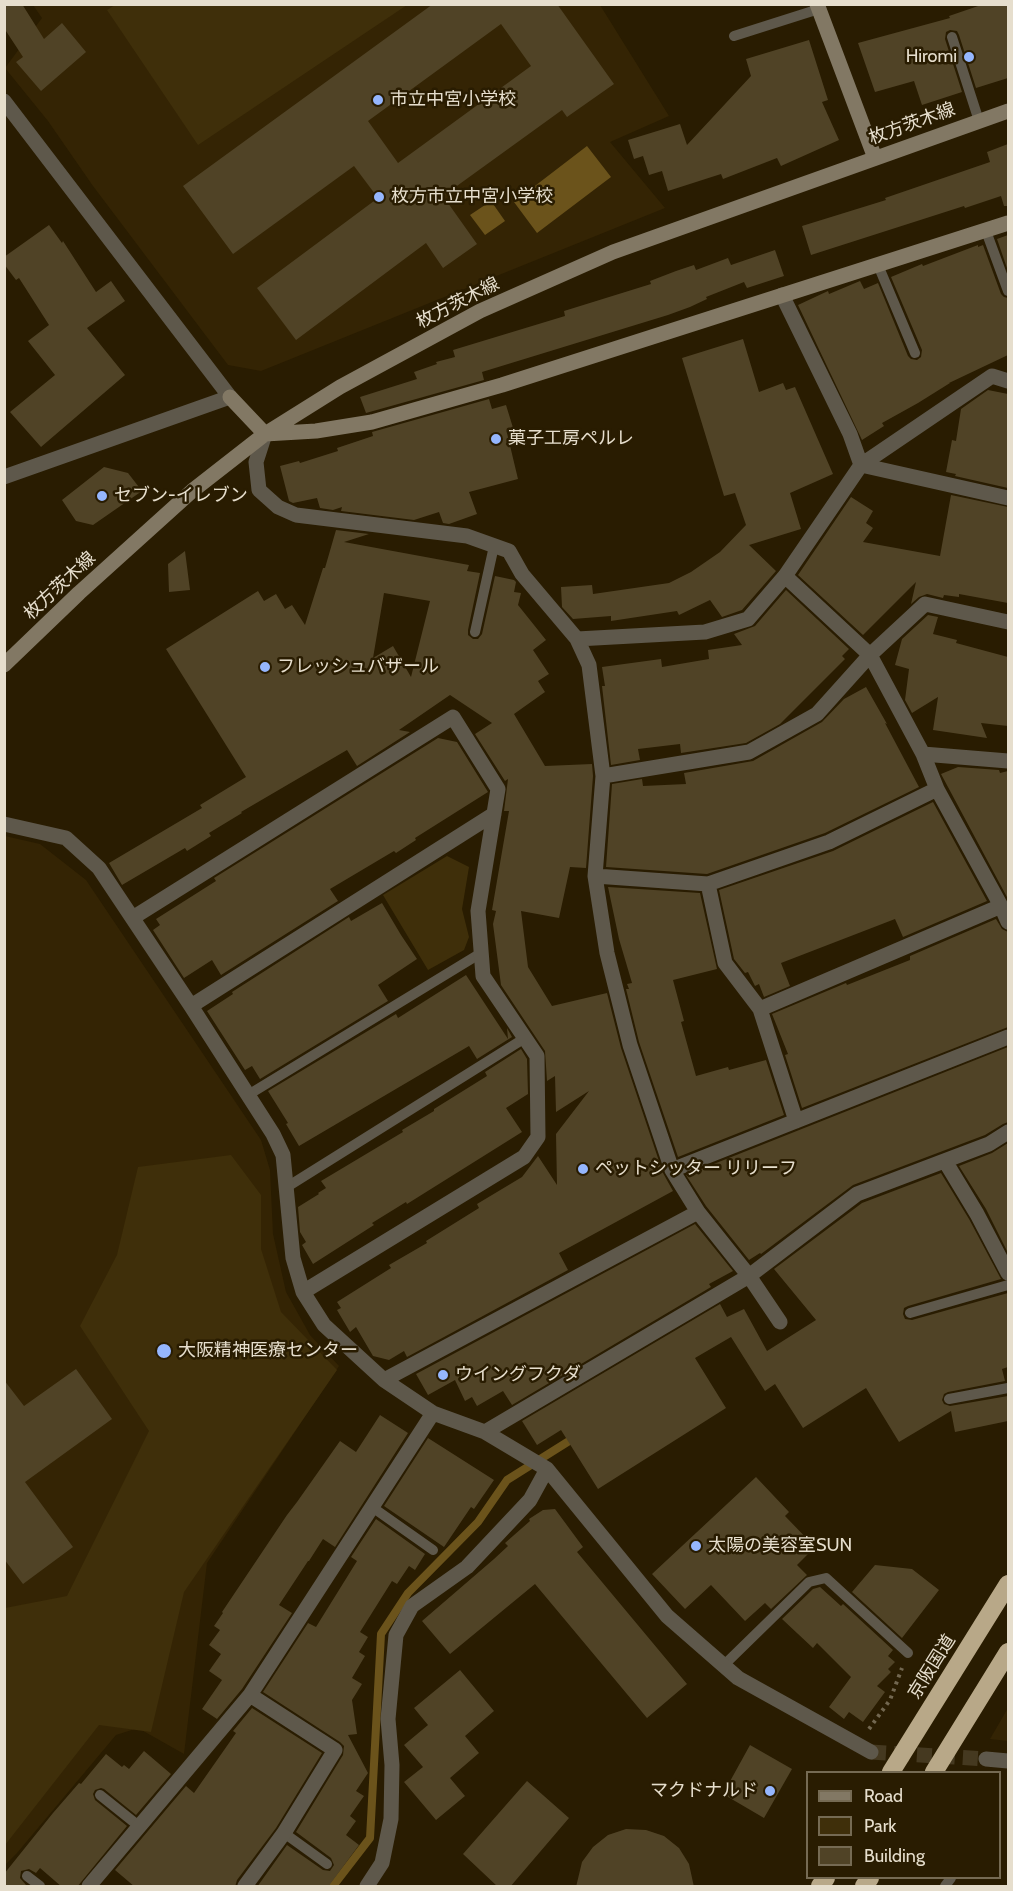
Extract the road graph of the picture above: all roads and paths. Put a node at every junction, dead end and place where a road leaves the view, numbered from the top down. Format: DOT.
graph roads {
  1 [pos="818,7"];
  2 [pos="734,36"];
  3 [pos="952,38"];
  4 [pos="4,101"];
  5 [pos="1008,111"];
  6 [pos="979,121"];
  7 [pos="875,158"];
  8 [pos="1008,223"];
  9 [pos="986,231"];
  10 [pos="878,266"];
  11 [pos="1008,291"];
  12 [pos="782,295"];
  13 [pos="915,353"];
  14 [pos="1008,381"];
  15 [pos="230,398"];
  16 [pos="265,434"];
  17 [pos="861,465"];
  18 [pos="4,477"];
  19 [pos="1008,498"];
  20 [pos="494,546"];
  21 [pos="785,576"];
  22 [pos="1008,622"];
  23 [pos="475,632"];
  24 [pos="577,639"];
  25 [pos="870,655"];
  26 [pos="4,665"];
  27 [pos="923,754"];
  28 [pos="1008,762"];
  29 [pos="603,776"];
  30 [pos="937,789"];
  31 [pos="494,814"];
  32 [pos="4,824"];
  33 [pos="595,876"];
  34 [pos="708,884"];
  35 [pos="1001,906"];
  36 [pos="134,917"];
  37 [pos="1008,922"];
  38 [pos="481,953"];
  39 [pos="191,1006"];
  40 [pos="760,1009"];
  41 [pos="1008,1037"];
  42 [pos="525,1038"];
  43 [pos="248,1095"];
  44 [pos="796,1121"];
  45 [pos="1008,1132"];
  46 [pos="945,1161"];
  47 [pos="672,1170"];
  48 [pos="287,1187"];
  49 [pos="698,1212"];
  50 [pos="1008,1273"];
  51 [pos="749,1276"];
  52 [pos="1008,1285"];
  53 [pos="303,1292"];
  54 [pos="910,1313"];
  55 [pos="780,1322"];
  56 [pos="384,1380"];
  57 [pos="1008,1388"];
  58 [pos="949,1399"];
  59 [pos="433,1413"];
  60 [pos="484,1432"];
  61 [pos="545,1467"];
  62 [pos="372,1508"];
  63 [pos="433,1550"];
  64 [pos="1008,1584"];
  65 [pos="1008,1652"];
  66 [pos="908,1653"];
  67 [pos="723,1666"];
  68 [pos="250,1695"];
  69 [pos="857,1745"];
  70 [pos="871,1752"];
  71 [pos="986,1759"];
  72 [pos="1008,1761"];
  73 [pos="892,1771"];
  74 [pos="935,1771"];
  75 [pos="99,1795"];
  76 [pos="140,1827"];
  77 [pos="284,1833"];
  78 [pos="327,1864"];
  79 [pos="27,1876"];
  80 [pos="40,1887"];
  81 [pos="89,1887"];
  82 [pos="245,1887"];
  83 [pos="367,1887"];
  1 -- 2 [label="lane"];
  1 -- 7 [label="main road"];
  3 -- 6 [label="lane"];
  4 -- 15 [label="street"];
  5 -- 6 [label="main road, 枚方茨木線"];
  6 -- 7 [label="main road, 枚方茨木線"];
  7 -- 16 [label="main road, 枚方茨木線"];
  8 -- 9 [label="main road"];
  9 -- 10 [label="main road"];
  9 -- 11 [label="lane"];
  10 -- 12 [label="main road"];
  10 -- 13 [label="lane"];
  12 -- 16 [label="main road"];
  12 -- 17 [label="street"];
  14 -- 17 [label="street"];
  15 -- 16 [label="main road"];
  15 -- 18 [label="street"];
  16 -- 20 [label="street"];
  16 -- 26 [label="main road, 枚方茨木線"];
  17 -- 19 [label="street"];
  17 -- 21 [label="street"];
  20 -- 23 [label="lane"];
  20 -- 24 [label="street"];
  21 -- 24 [label="street"];
  21 -- 25 [label="street"];
  22 -- 25 [label="street"];
  24 -- 29 [label="street"];
  25 -- 27 [label="street"];
  25 -- 29 [label="street"];
  27 -- 28 [label="street"];
  27 -- 30 [label="street"];
  29 -- 33 [label="street"];
  30 -- 34 [label="street"];
  30 -- 35 [label="street"];
  31 -- 36 [label="street"];
  31 -- 38 [label="street"];
  31 -- 39 [label="street"];
  32 -- 36 [label="street"];
  33 -- 34 [label="street"];
  33 -- 47 [label="street"];
  34 -- 40 [label="street"];
  35 -- 37 [label="street"];
  35 -- 40 [label="street"];
  36 -- 39 [label="street"];
  38 -- 42 [label="street"];
  38 -- 43 [label="lane"];
  39 -- 43 [label="street"];
  40 -- 44 [label="street"];
  41 -- 44 [label="street"];
  42 -- 48 [label="lane"];
  42 -- 53 [label="street"];
  43 -- 48 [label="street"];
  44 -- 47 [label="street"];
  45 -- 46 [label="street"];
  46 -- 50 [label="street"];
  46 -- 51 [label="street"];
  47 -- 49 [label="street"];
  48 -- 53 [label="street"];
  49 -- 51 [label="street"];
  49 -- 56 [label="street"];
  51 -- 55 [label="street"];
  51 -- 60 [label="street"];
  52 -- 54 [label="lane"];
  53 -- 56 [label="street"];
  56 -- 59 [label="street"];
  57 -- 58 [label="lane"];
  59 -- 60 [label="street"];
  59 -- 62 [label="street"];
  60 -- 61 [label="street"];
  61 -- 67 [label="street"];
  61 -- 83 [label="street"];
  62 -- 63 [label="lane"];
  62 -- 68 [label="street"];
  64 -- 73 [label="highway, 京阪国道"];
  65 -- 74 [label="highway"];
  66 -- 67 [label="lane"];
  66 -- 69 [label="path"];
  67 -- 69 [label="street"];
  68 -- 76 [label="street"];
  68 -- 77 [label="street"];
  69 -- 70 [label="street"];
  71 -- 72 [label="street"];
  75 -- 76 [label="lane"];
  76 -- 81 [label="street"];
  77 -- 78 [label="lane"];
  77 -- 82 [label="street"];
  79 -- 80 [label="lane"];
}
